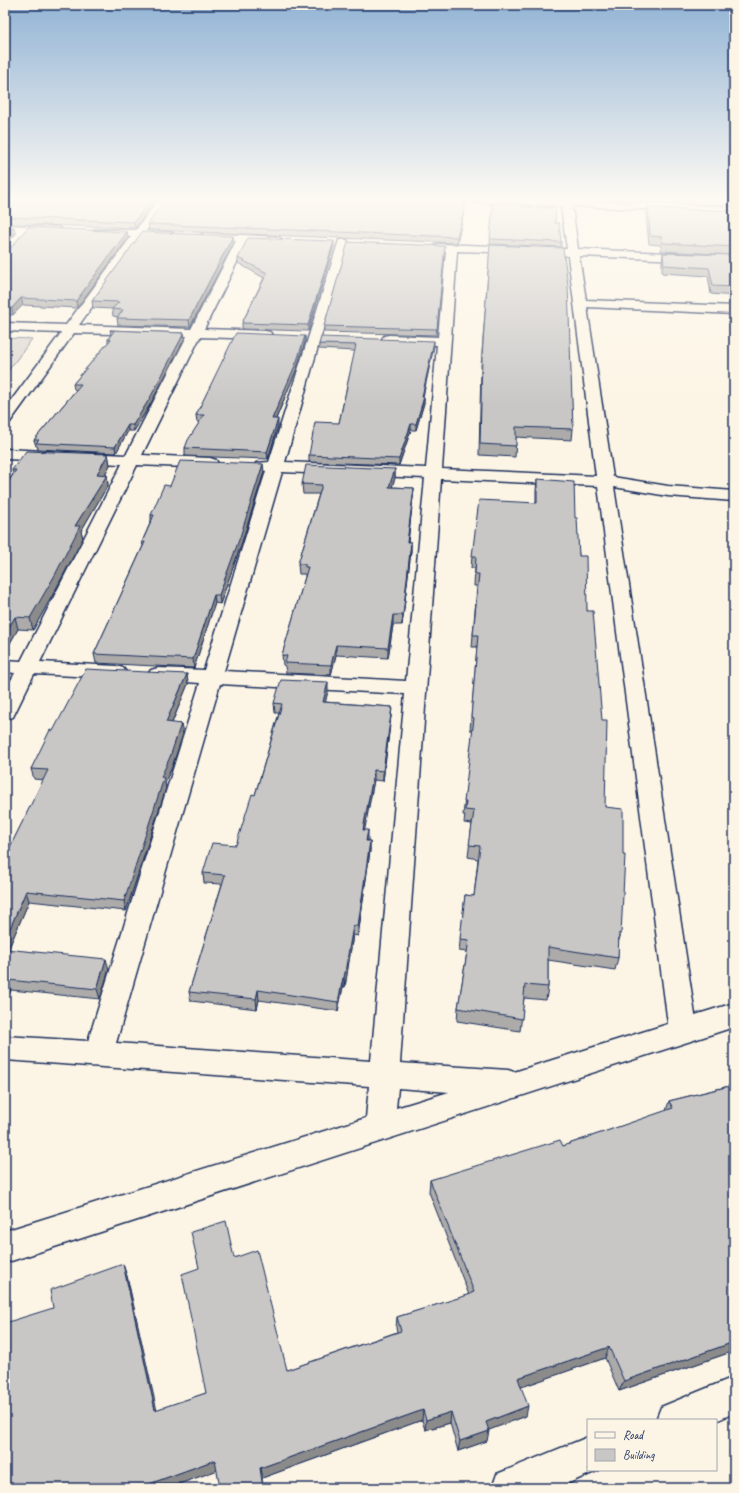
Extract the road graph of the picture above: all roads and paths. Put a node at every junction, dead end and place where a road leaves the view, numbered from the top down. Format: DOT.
graph roads {
  1 [pos="115,267"];
  2 [pos="229,267"];
  3 [pos="335,267"];
  4 [pos="450,267"];
  5 [pos="575,267"];
  6 [pos="580,303"];
  7 [pos="734,310"];
  8 [pos="5,327"];
  9 [pos="70,329"];
  10 [pos="195,333"];
  11 [pos="274,336"];
  12 [pos="375,339"];
  13 [pos="444,341"];
  14 [pos="5,419"];
  15 [pos="5,454"];
  16 [pos="132,460"];
  17 [pos="227,464"];
  18 [pos="251,465"];
  19 [pos="275,466"];
  20 [pos="434,474"];
  21 [pos="605,481"];
  22 [pos="734,496"];
  23 [pos="5,666"];
  24 [pos="27,667"];
  25 [pos="211,677"];
  26 [pos="416,688"];
  27 [pos="5,712"];
  28 [pos="734,1015"];
  29 [pos="683,1031"];
  30 [pos="5,1048"];
  31 [pos="98,1055"];
  32 [pos="386,1074"];
  33 [pos="519,1084"];
  34 [pos="380,1127"];
  35 [pos="5,1247"];
  36 [pos="734,1395"];
  37 [pos="676,1419"];
  38 [pos="587,1456"];
  39 [pos="511,1488"];
  1 -- 9 [label="street"];
  2 -- 10 [label="street"];
  3 -- 19 [label="street"];
  4 -- 13 [label="street"];
  5 -- 6 [label="street"];
  6 -- 7 [label="street"];
  6 -- 21 [label="street"];
  8 -- 9 [label="street"];
  9 -- 10 [label="street"];
  9 -- 14 [label="street"];
  10 -- 11 [label="street"];
  10 -- 16 [label="street"];
  12 -- 13 [label="street"];
  13 -- 20 [label="street"];
  15 -- 16 [label="street"];
  16 -- 17 [label="street"];
  16 -- 24 [label="street"];
  18 -- 19 [label="street"];
  19 -- 20 [label="street"];
  19 -- 25 [label="street"];
  20 -- 21 [label="street"];
  20 -- 26 [label="street"];
  21 -- 22 [label="street"];
  21 -- 29 [label="street"];
  23 -- 24 [label="street"];
  24 -- 25 [label="street"];
  24 -- 27 [label="street"];
  25 -- 26 [label="street"];
  25 -- 31 [label="street"];
  26 -- 32 [label="street"];
  28 -- 29 [label="street"];
  29 -- 33 [label="street"];
  30 -- 31 [label="street"];
  31 -- 32 [label="street"];
  32 -- 33 [label="street"];
  32 -- 34 [label="street"];
  33 -- 34 [label="street"];
  34 -- 35 [label="street"];
  36 -- 37 [label="street"];
  38 -- 39 [label="street"];
}
